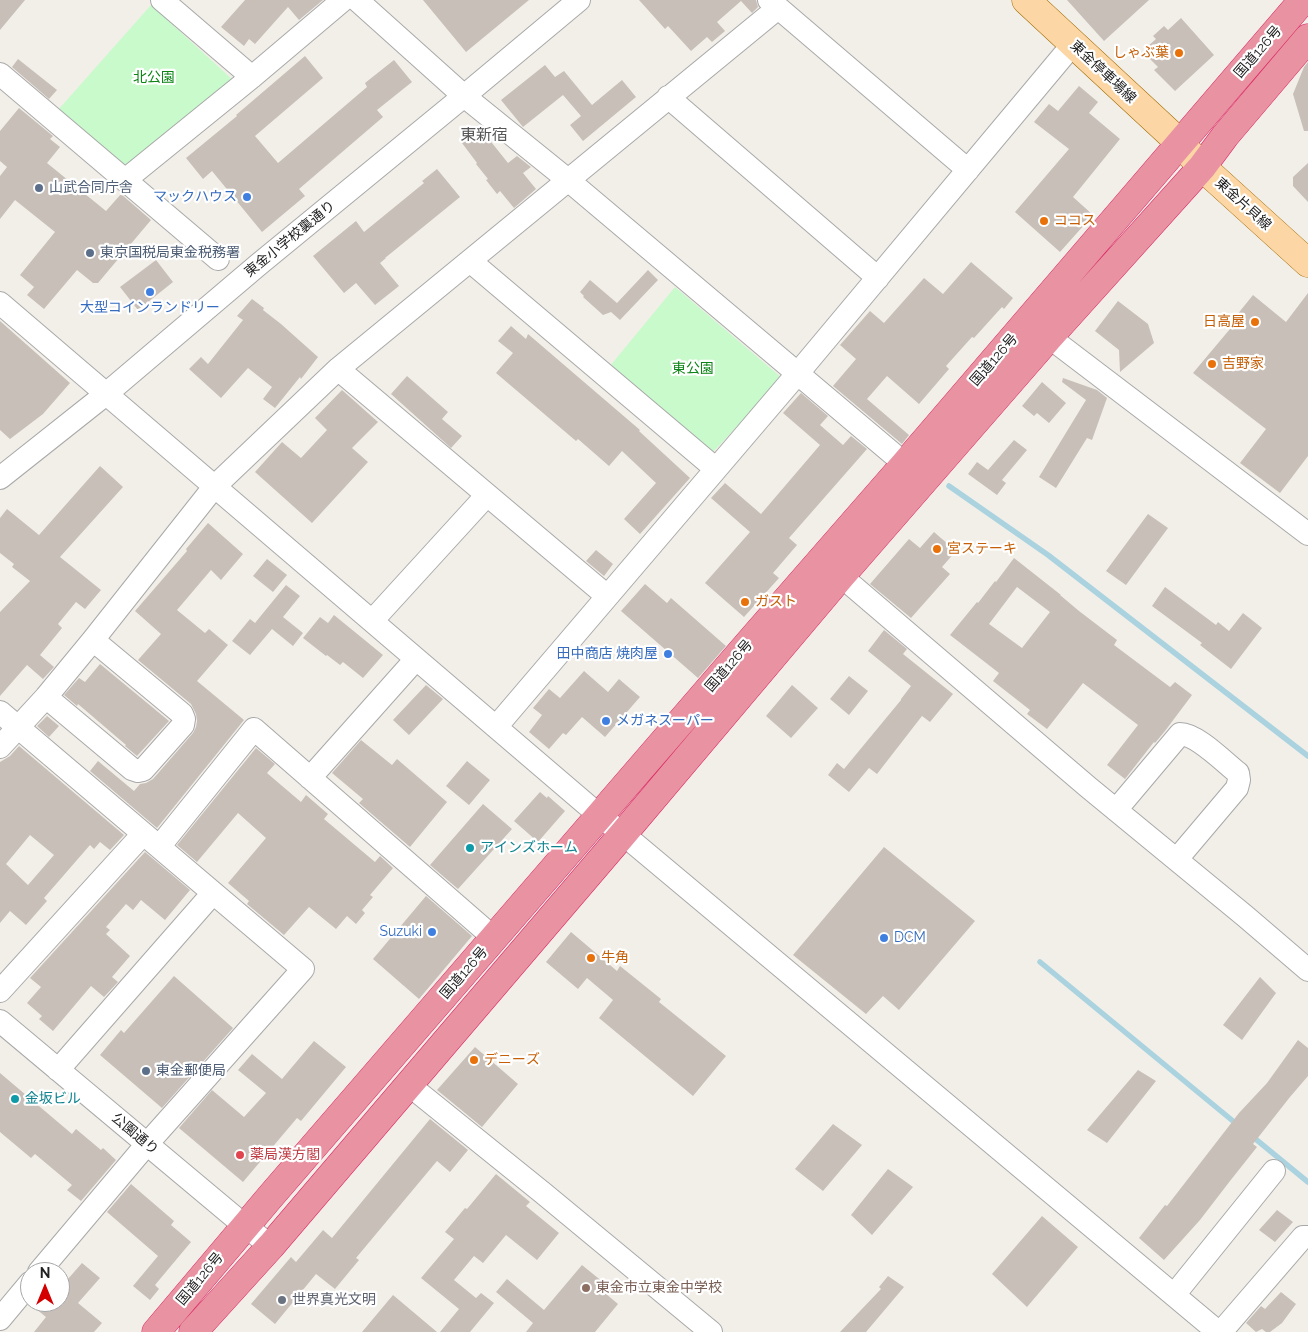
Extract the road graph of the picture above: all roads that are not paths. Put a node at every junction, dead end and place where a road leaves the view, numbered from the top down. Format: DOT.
graph roads {
  1 [pos="162,0"];
  2 [pos="343,0"];
  3 [pos="357,0"];
  4 [pos="579,0"];
  5 [pos="1026,0"];
  6 [pos="1302,0"];
  7 [pos="774,4"];
  8 [pos="1308,38"];
  9 [pos="1073,44"];
  10 [pos="0,74"];
  11 [pos="252,76"];
  12 [pos="464,96"];
  13 [pos="668,97"];
  14 [pos="1180,143"];
  15 [pos="1202,167"];
  16 [pos="968,170"];
  17 [pos="125,180"];
  18 [pos="568,180"];
  19 [pos="218,259"];
  20 [pos="470,261"];
  21 [pos="1308,263"];
  22 [pos="878,278"];
  23 [pos="0,303"];
  24 [pos="1049,337"];
  25 [pos="338,369"];
  26 [pos="798,373"];
  27 [pos="106,394"];
  28 [pos="906,464"];
  29 [pos="716,469"];
  30 [pos="0,478"];
  31 [pos="214,487"];
  32 [pos="487,495"];
  33 [pos="1308,534"];
  34 [pos="841,576"];
  35 [pos="607,596"];
  36 [pos="372,621"];
  37 [pos="93,640"];
  38 [pos="416,659"];
  39 [pos="46,696"];
  40 [pos="0,712"];
  41 [pos="496,726"];
  42 [pos="17,728"];
  43 [pos="0,747"];
  44 [pos="310,778"];
  45 [pos="1116,810"];
  46 [pos="600,816"];
  47 [pos="623,834"];
  48 [pos="151,841"];
  49 [pos="1177,860"];
  50 [pos="213,893"];
  51 [pos="494,938"];
  52 [pos="1308,970"];
  53 [pos="0,990"];
  54 [pos="0,1021"];
  55 [pos="58,1070"];
  56 [pos="409,1085"];
  57 [pos="147,1144"];
  58 [pos="1274,1171"];
  59 [pos="245,1226"];
  60 [pos="1308,1236"];
  61 [pos="271,1246"];
  62 [pos="47,1262"];
  63 [pos="20,1295"];
  64 [pos="1174,1295"];
  65 [pos="0,1319"];
  66 [pos="156,1332"];
  67 [pos="193,1332"];
  68 [pos="711,1332"];
  69 [pos="1220,1332"];
  1 -- 11 [label="street"];
  2 -- 11 [label="street"];
  3 -- 12 [label="street"];
  4 -- 12 [label="street, 東金小学校裏通り"];
  5 -- 9 [label="main road, 東金停車場線"];
  6 -- 14 [label="highway, 国道126号"];
  7 -- 13 [label="street"];
  7 -- 16 [label="street"];
  8 -- 15 [label="highway, 国道126号"];
  9 -- 14 [label="main road, 東金停車場線"];
  9 -- 16 [label="street"];
  10 -- 17 [label="street"];
  11 -- 17 [label="street"];
  12 -- 18 [label="street"];
  12 -- 27 [label="street, 東金小学校裏通り"];
  13 -- 18 [label="street"];
  13 -- 22 [label="street"];
  14 -- 15 [label="main road, 東金片貝線"];
  14 -- 28 [label="highway, 国道126号"];
  15 -- 21 [label="main road, 東金片貝線"];
  15 -- 24 [label="highway, 国道126号"];
  16 -- 22 [label="street"];
  17 -- 19 [label="street"];
  18 -- 20 [label="street"];
  18 -- 26 [label="street"];
  20 -- 25 [label="street"];
  20 -- 29 [label="street"];
  22 -- 26 [label="street"];
  23 -- 27 [label="street"];
  24 -- 33 [label="street"];
  24 -- 34 [label="highway, 国道126号"];
  25 -- 31 [label="street"];
  25 -- 32 [label="street"];
  26 -- 28 [label="street"];
  26 -- 29 [label="street"];
  27 -- 30 [label="street, 東金小学校裏通り"];
  27 -- 31 [label="street"];
  28 -- 46 [label="highway, 国道126号"];
  29 -- 35 [label="street"];
  31 -- 36 [label="street"];
  31 -- 37 [label="street"];
  32 -- 35 [label="street"];
  32 -- 36 [label="street"];
  34 -- 45 [label="street"];
  34 -- 47 [label="highway, 国道126号"];
  35 -- 41 [label="street"];
  36 -- 38 [label="street"];
  37 -- 39 [label="street"];
  37 -- 39 [label="street"];
  38 -- 41 [label="street"];
  38 -- 44 [label="street"];
  39 -- 42 [label="street"];
  40 -- 42 [label="street"];
  41 -- 46 [label="street"];
  42 -- 43 [label="street"];
  42 -- 48 [label="street"];
  44 -- 48 [label="street"];
  44 -- 51 [label="street"];
  45 -- 49 [label="street"];
  45 -- 49 [label="street"];
  46 -- 47 [label="street"];
  46 -- 51 [label="highway, 国道126号"];
  47 -- 56 [label="highway, 国道126号"];
  47 -- 64 [label="street"];
  48 -- 50 [label="street"];
  48 -- 53 [label="street"];
  49 -- 52 [label="street"];
  50 -- 55 [label="street"];
  50 -- 57 [label="street"];
  51 -- 59 [label="highway, 国道126号"];
  54 -- 55 [label="street, 公園通り"];
  55 -- 57 [label="street, 公園通り"];
  56 -- 61 [label="highway, 国道126号"];
  56 -- 68 [label="street"];
  57 -- 59 [label="street, 公園通り"];
  57 -- 62 [label="street"];
  58 -- 64 [label="street"];
  59 -- 61 [label="street, 公園通り"];
  59 -- 66 [label="highway, 国道126号"];
  60 -- 69 [label="street"];
  61 -- 67 [label="highway, 国道126号"];
  63 -- 65 [label="street"];
  64 -- 69 [label="street"];
}
